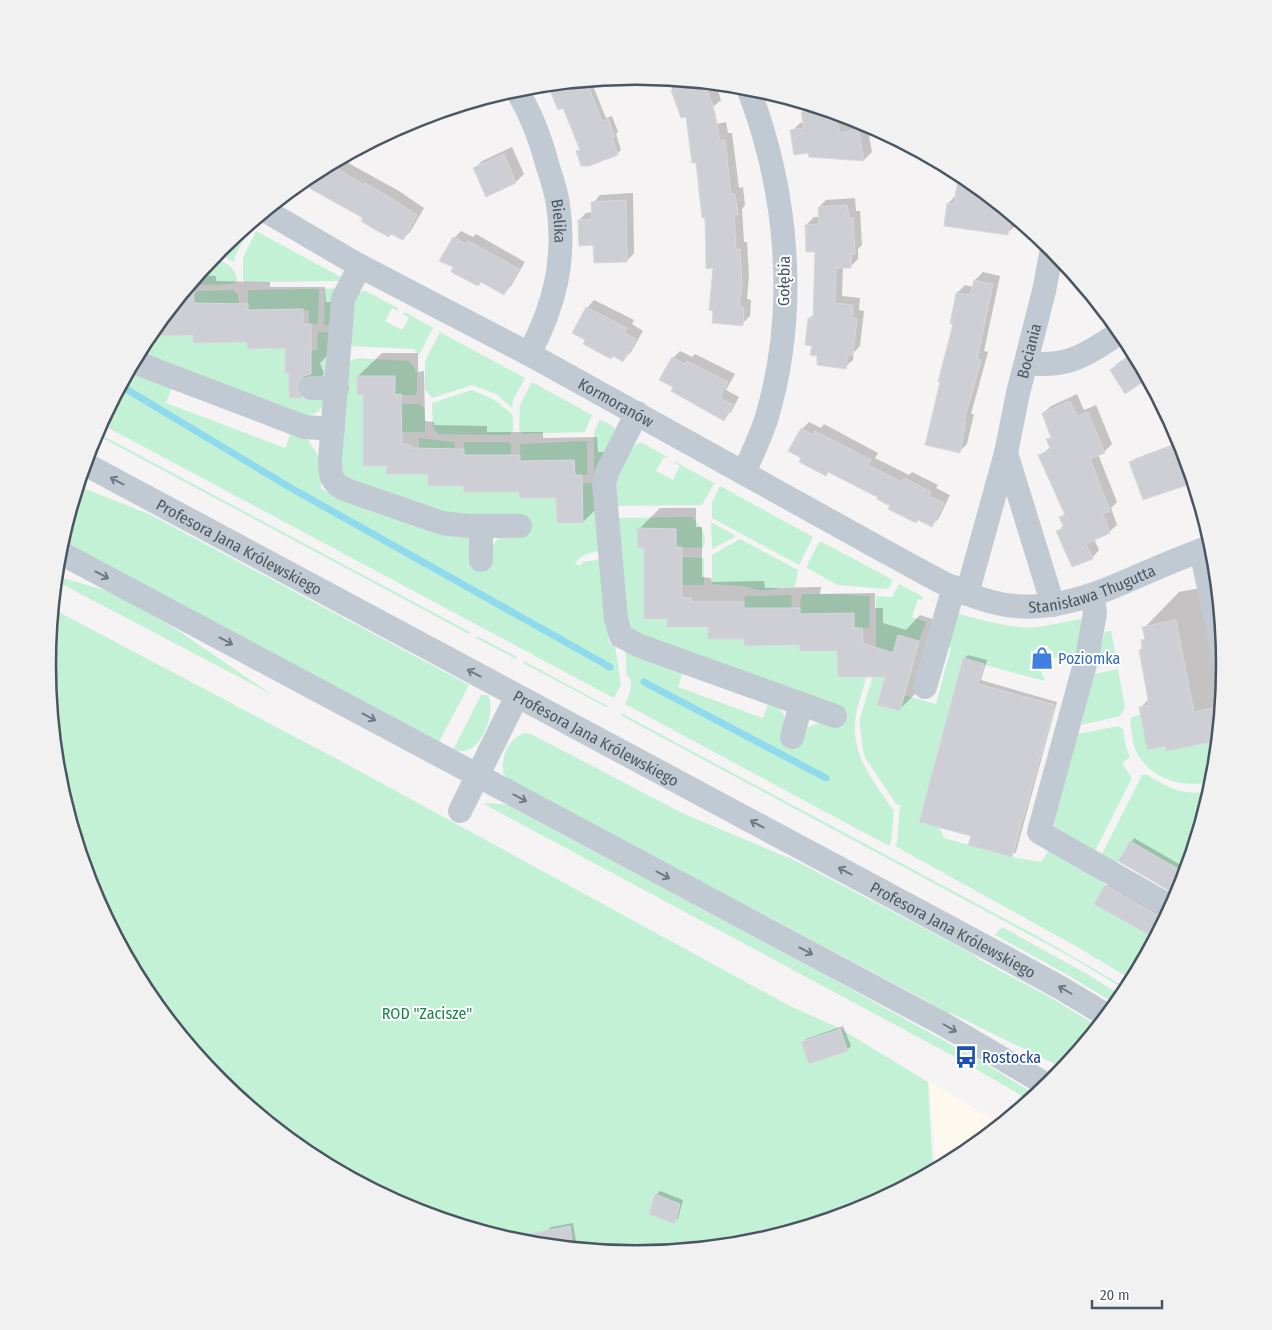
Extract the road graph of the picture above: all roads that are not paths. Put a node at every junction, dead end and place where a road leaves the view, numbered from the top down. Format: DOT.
graph roads {
  1 [pos="520,97"];
  2 [pos="751,97"];
  3 [pos="272,214"];
  4 [pos="1050,259"];
  5 [pos="360,266"];
  6 [pos="1114,337"];
  7 [pos="529,354"];
  8 [pos="1026,364"];
  9 [pos="141,365"];
  10 [pos="311,388"];
  11 [pos="336,388"];
  12 [pos="637,414"];
  13 [pos="333,429"];
  14 [pos="1006,453"];
  15 [pos="91,467"];
  16 [pos="744,472"];
  17 [pos="481,526"];
  18 [pos="520,526"];
  19 [pos="1204,550"];
  20 [pos="66,556"];
  21 [pos="481,560"];
  22 [pos="960,591"];
  23 [pos="1093,594"];
  24 [pos="1053,605"];
  25 [pos="925,687"];
  26 [pos="517,696"];
  27 [pos="801,704"];
  28 [pos="835,716"];
  29 [pos="792,737"];
  30 [pos="477,775"];
  31 [pos="460,811"];
  32 [pos="1164,903"];
  33 [pos="1100,1012"];
  34 [pos="1040,1081"];
  1 -- 7 [label="street, Bielika"];
  2 -- 16 [label="street, Gołębia"];
  3 -- 5 [label="street, Kormoranów"];
  4 -- 8 [label="street, Bociania"];
  5 -- 7 [label="street, Kormoranów"];
  5 -- 11 [label="street"];
  6 -- 8 [label="street"];
  7 -- 12 [label="street, Kormoranów"];
  8 -- 14 [label="street, Bociania"];
  9 -- 13 [label="street"];
  10 -- 11 [label="street"];
  11 -- 13 [label="street"];
  12 -- 16 [label="street, Kormoranów"];
  12 -- 27 [label="street"];
  13 -- 17 [label="street"];
  14 -- 22 [label="street, Bociania"];
  14 -- 24 [label="street, Bociania"];
  26 -- 15 [label="street, Profesora Jana Królewskiego, one-way"];
  16 -- 22 [label="street, Kormoranów"];
  17 -- 18 [label="street"];
  17 -- 21 [label="street"];
  19 -- 23 [label="street, Stanisława Thugutta"];
  20 -- 30 [label="street, one-way"];
  22 -- 24 [label="street, Stanisława Thugutta"];
  22 -- 25 [label="street, Bociania"];
  23 -- 24 [label="street, Stanisława Thugutta"];
  23 -- 32 [label="street"];
  26 -- 30 [label="street"];
  33 -- 26 [label="street, Profesora Jana Królewskiego, one-way"];
  27 -- 28 [label="street"];
  27 -- 29 [label="street"];
  30 -- 31 [label="street"];
  30 -- 34 [label="street, one-way"];
}
